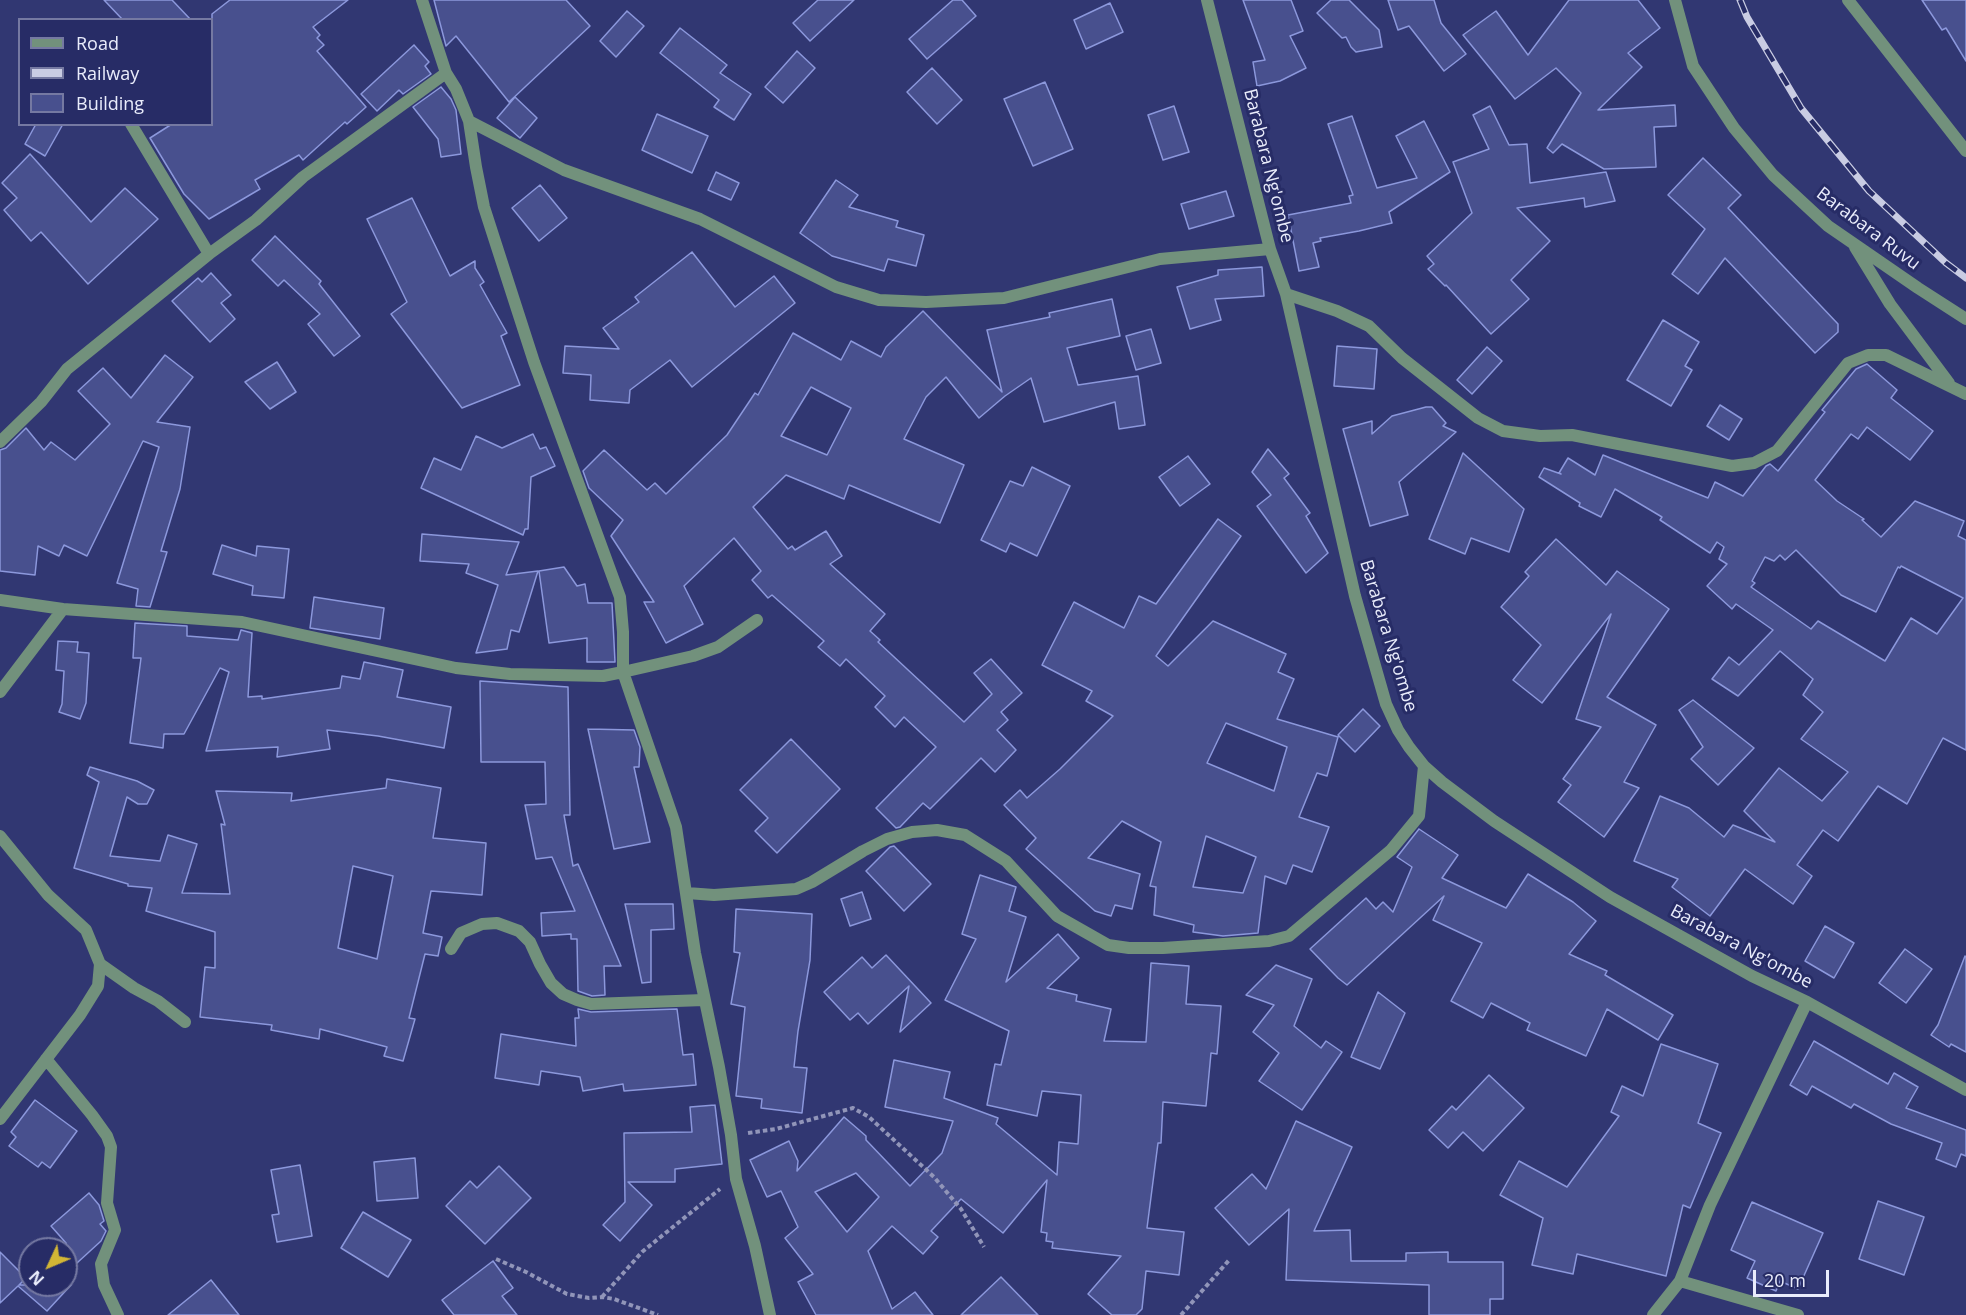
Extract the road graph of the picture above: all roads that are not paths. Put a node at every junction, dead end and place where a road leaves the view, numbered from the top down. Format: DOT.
graph roads {
  1 [pos="422,0"];
  2 [pos="1207,0"];
  3 [pos="1675,0"];
  4 [pos="1848,0"];
  5 [pos="446,73"];
  6 [pos="469,121"];
  7 [pos="132,126"];
  8 [pos="1966,151"];
  9 [pos="1853,243"];
  10 [pos="1270,249"];
  11 [pos="209,254"];
  12 [pos="1286,294"];
  13 [pos="1966,319"];
  14 [pos="1952,386"];
  15 [pos="1966,394"];
  16 [pos="0,442"];
  17 [pos="0,600"];
  18 [pos="63,609"];
  19 [pos="757,620"];
  20 [pos="623,672"];
  21 [pos="0,692"];
  22 [pos="1424,766"];
  23 [pos="0,836"];
  24 [pos="687,893"];
  25 [pos="451,949"];
  26 [pos="100,964"];
  27 [pos="704,1000"];
  28 [pos="1807,1002"];
  29 [pos="185,1022"];
  30 [pos="46,1059"];
  31 [pos="1966,1090"];
  32 [pos="0,1119"];
  33 [pos="1680,1281"];
  34 [pos="118,1315"];
  35 [pos="770,1315"];
  36 [pos="1653,1315"];
  37 [pos="1798,1315"];
  1 -- 5 [label="street"];
  2 -- 10 [label="street, Barabara Ng'ombe"];
  3 -- 9 [label="street, Barabara Ruvu"];
  4 -- 8 [label="street"];
  5 -- 6 [label="street"];
  5 -- 11 [label="street"];
  6 -- 10 [label="street"];
  6 -- 20 [label="street"];
  7 -- 11 [label="street"];
  9 -- 13 [label="street, Barabara Ruvu"];
  9 -- 14 [label="street"];
  10 -- 12 [label="street, Barabara Ng'ombe"];
  11 -- 16 [label="street"];
  12 -- 14 [label="street"];
  12 -- 22 [label="street, Barabara Ng'ombe"];
  14 -- 15 [label="street"];
  17 -- 18 [label="street"];
  18 -- 20 [label="street"];
  18 -- 21 [label="street"];
  19 -- 20 [label="street"];
  20 -- 24 [label="street"];
  22 -- 24 [label="street"];
  22 -- 28 [label="street, Barabara Ng'ombe"];
  23 -- 26 [label="street"];
  24 -- 27 [label="street"];
  25 -- 27 [label="street"];
  26 -- 29 [label="street"];
  26 -- 30 [label="street"];
  27 -- 35 [label="street"];
  28 -- 31 [label="street, Barabara Ng'ombe"];
  28 -- 33 [label="street"];
  30 -- 32 [label="street"];
  30 -- 34 [label="street"];
  33 -- 36 [label="street"];
  33 -- 37 [label="street"];
}
